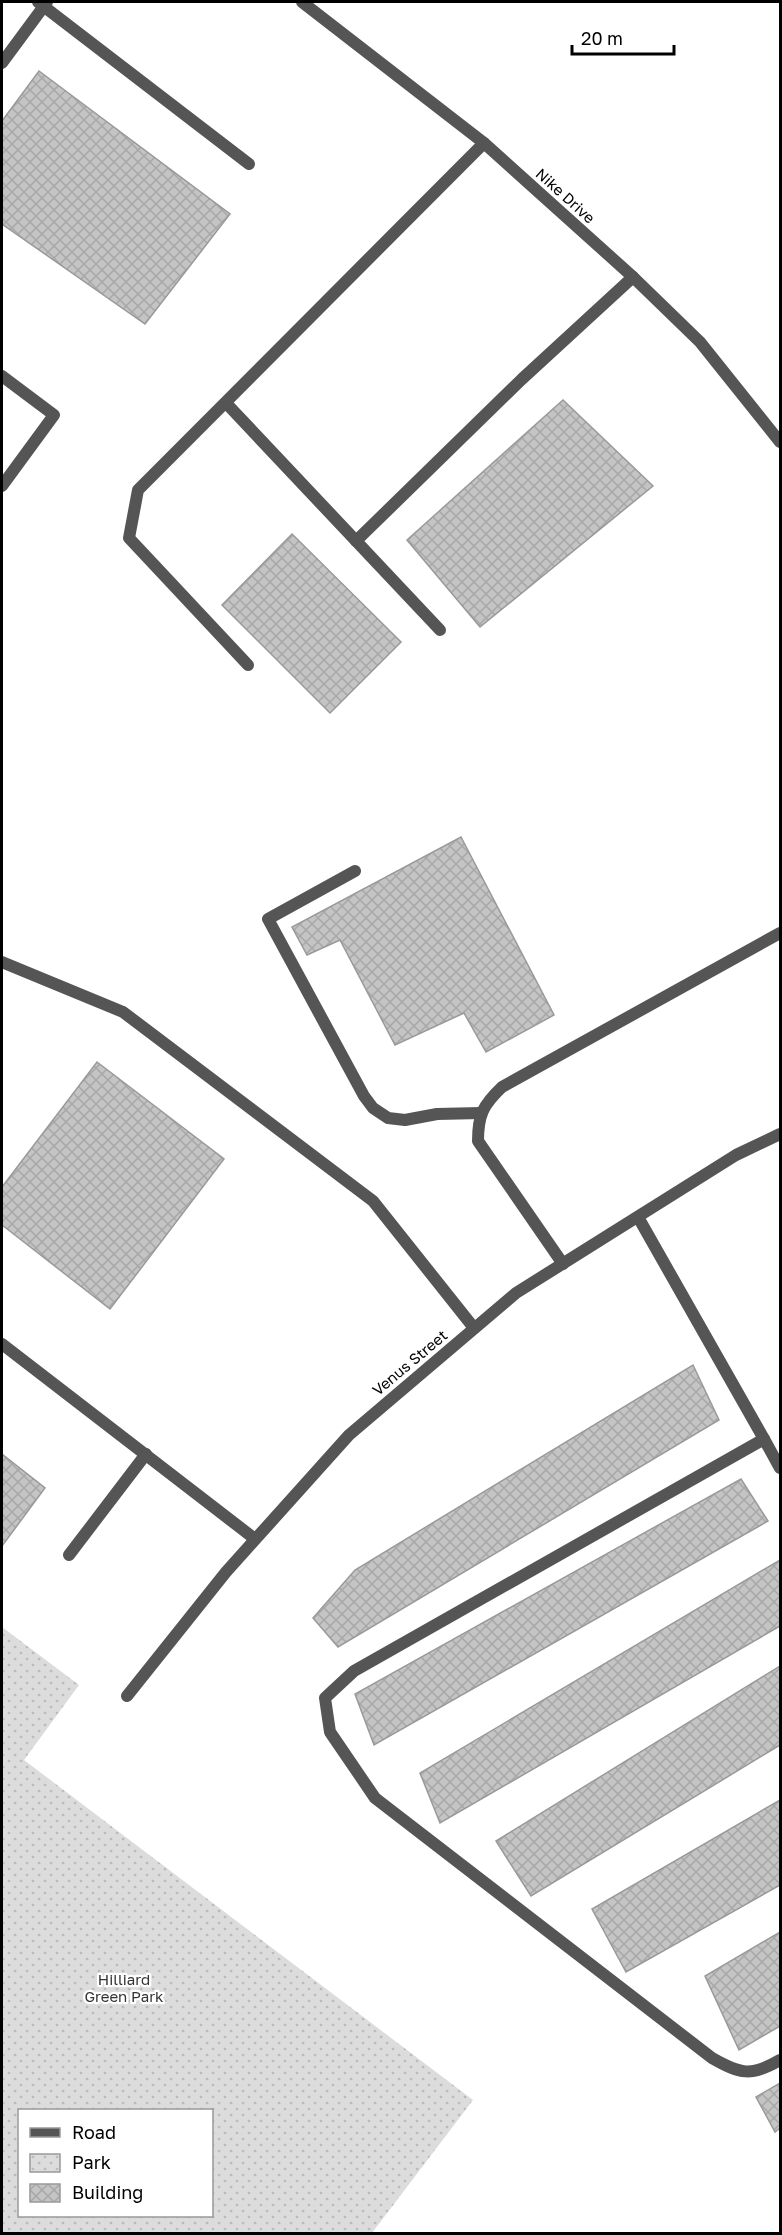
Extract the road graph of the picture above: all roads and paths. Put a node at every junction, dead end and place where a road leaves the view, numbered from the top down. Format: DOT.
graph roads {
  1 [pos="302,2"];
  2 [pos="43,3"];
  3 [pos="2,63"];
  4 [pos="484,143"];
  5 [pos="249,164"];
  6 [pos="633,277"];
  7 [pos="2,376"];
  8 [pos="225,403"];
  9 [pos="780,442"];
  10 [pos="2,486"];
  11 [pos="356,541"];
  12 [pos="440,630"];
  13 [pos="248,665"];
  14 [pos="355,871"];
  15 [pos="780,933"];
  16 [pos="2,962"];
  17 [pos="481,1113"];
  18 [pos="780,1134"];
  19 [pos="638,1217"];
  20 [pos="563,1264"];
  21 [pos="474,1328"];
  22 [pos="2,1344"];
  23 [pos="764,1439"];
  24 [pos="146,1454"];
  25 [pos="780,1468"];
  26 [pos="255,1539"];
  27 [pos="69,1555"];
  28 [pos="127,1696"];
  29 [pos="780,2060"];
  1 -- 4 [label="street, Nike Drive"];
  2 -- 3 [label="street"];
  2 -- 5 [label="street"];
  4 -- 6 [label="street, Nike Drive"];
  4 -- 8 [label="street"];
  6 -- 9 [label="street, Nike Drive"];
  6 -- 11 [label="street"];
  7 -- 10 [label="street"];
  8 -- 11 [label="street"];
  8 -- 13 [label="street"];
  11 -- 12 [label="street"];
  14 -- 17 [label="street"];
  15 -- 17 [label="street"];
  16 -- 21 [label="street"];
  17 -- 20 [label="street"];
  18 -- 19 [label="street, Venus Street"];
  19 -- 20 [label="street, Venus Street"];
  19 -- 23 [label="street"];
  20 -- 21 [label="street, Venus Street"];
  21 -- 26 [label="street, Venus Street"];
  22 -- 24 [label="street"];
  23 -- 25 [label="street"];
  23 -- 29 [label="street"];
  24 -- 26 [label="street"];
  24 -- 27 [label="street"];
  26 -- 28 [label="street, Venus Street"];
}
